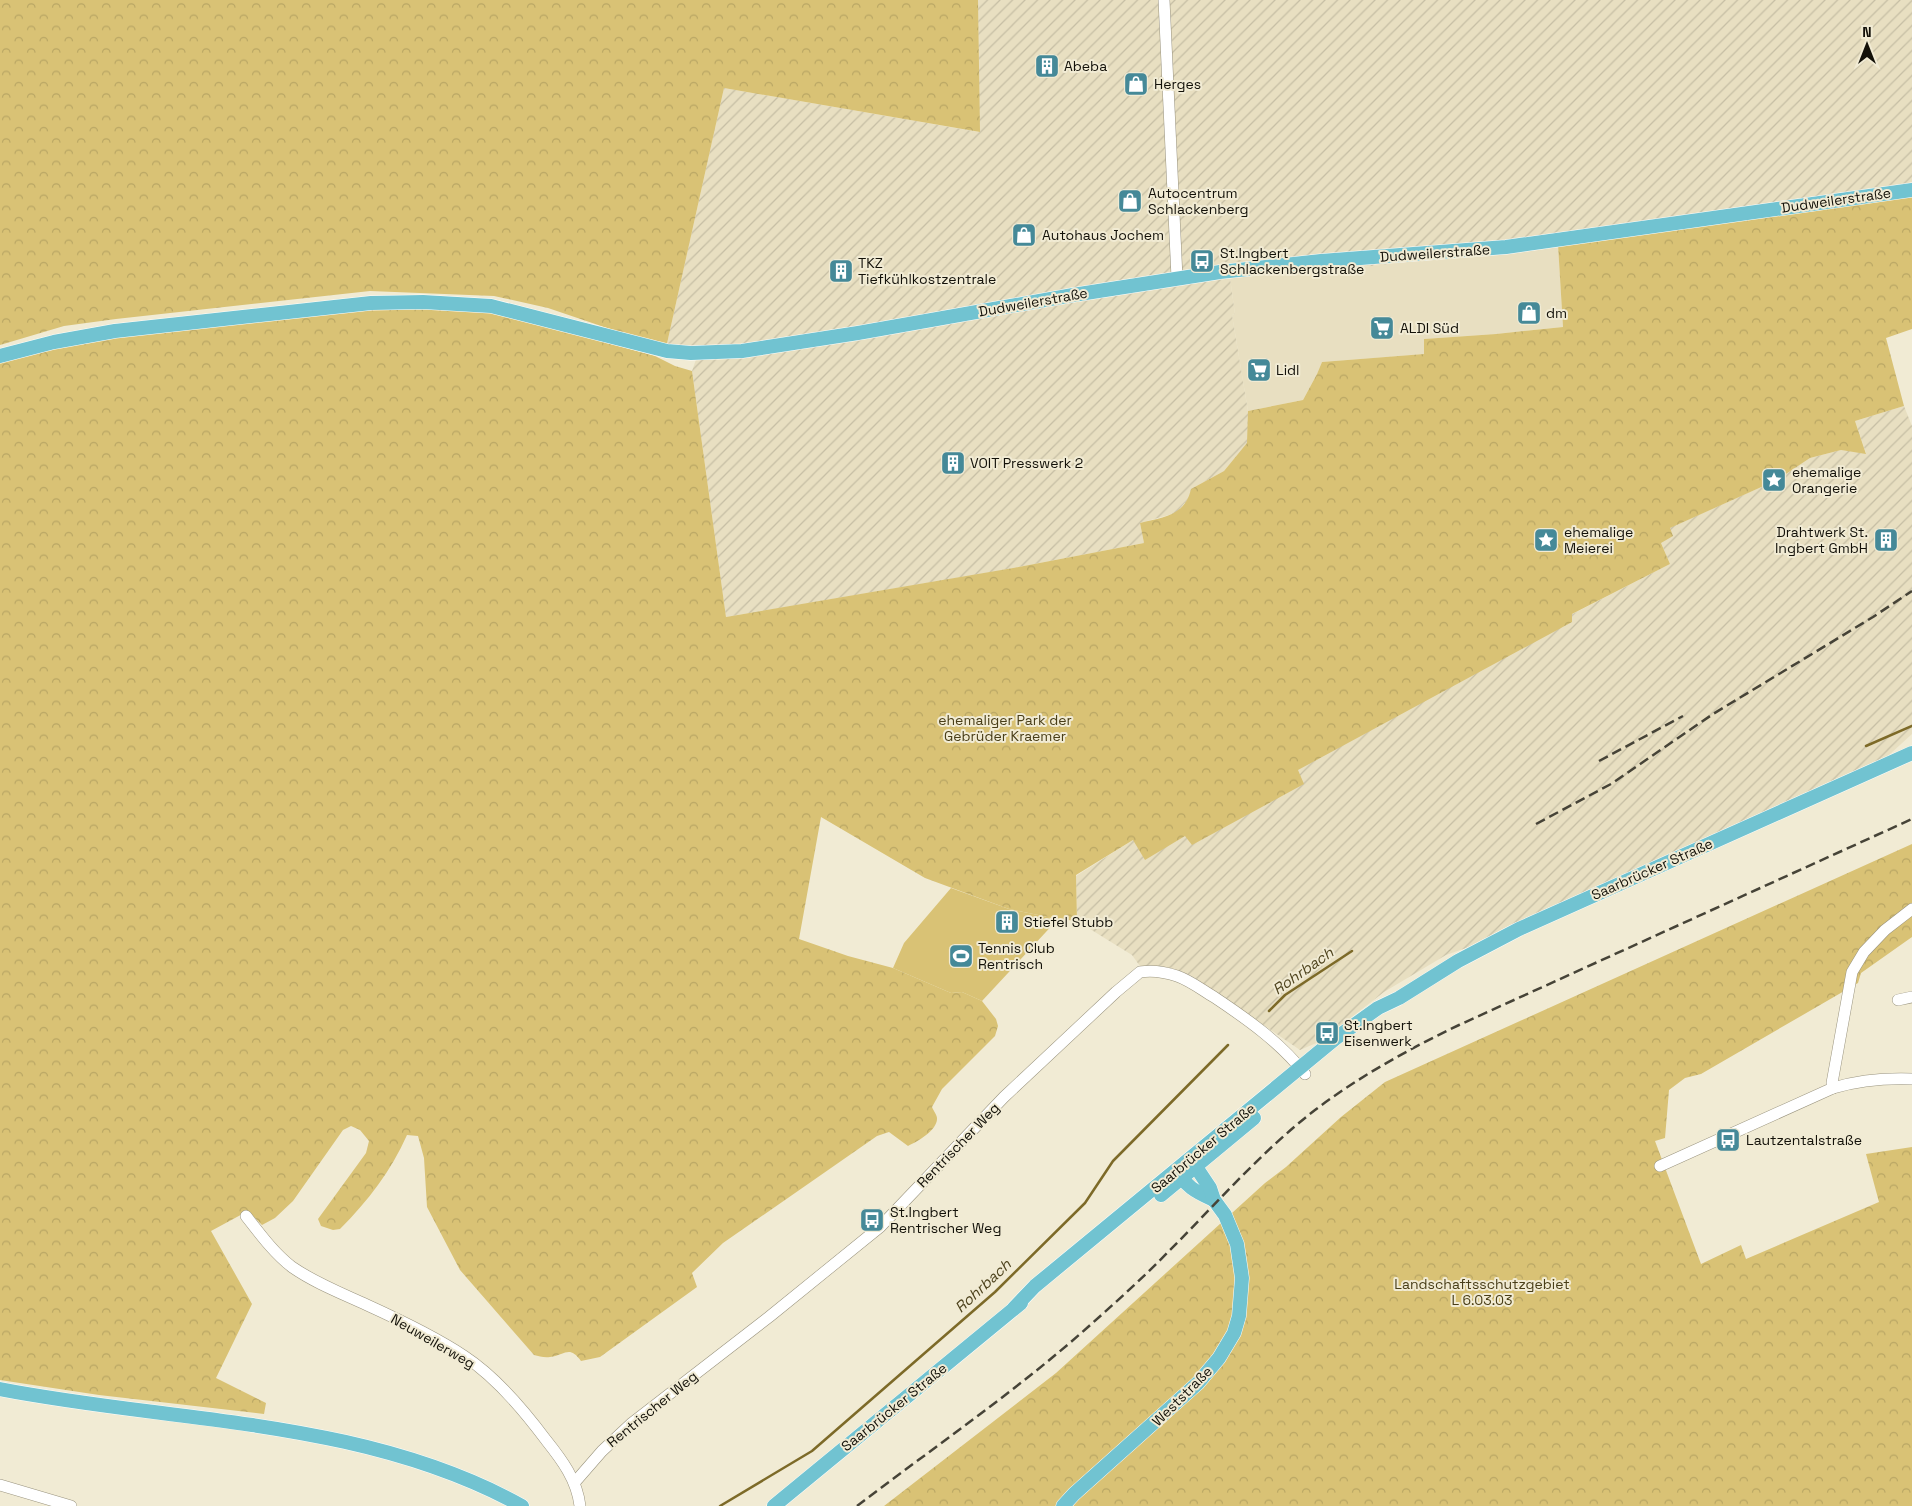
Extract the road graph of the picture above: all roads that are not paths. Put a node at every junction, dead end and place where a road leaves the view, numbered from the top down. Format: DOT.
graph roads {
  1 [pos="1164,0"];
  2 [pos="1912,190"];
  3 [pos="1178,278"];
  4 [pos="0,356"];
  5 [pos="1912,754"];
  6 [pos="1912,909"];
  7 [pos="1912,997"];
  8 [pos="1898,1000"];
  9 [pos="1302,1071"];
  10 [pos="1912,1079"];
  11 [pos="1833,1088"];
  12 [pos="1660,1166"];
  13 [pos="1196,1167"];
  14 [pos="1182,1172"];
  15 [pos="1214,1200"];
  16 [pos="246,1216"];
  17 [pos="0,1390"];
  18 [pos="575,1482"];
  19 [pos="0,1485"];
  20 [pos="71,1506"];
  21 [pos="522,1506"];
  22 [pos="580,1506"];
  23 [pos="774,1506"];
  24 [pos="1063,1506"];
  1 -- 3 [label="street"];
  2 -- 3 [label="main road, Dudweilerstraße"];
  3 -- 4 [label="main road, Dudweilerstraße"];
  5 -- 9 [label="main road, Saarbrücker Straße"];
  6 -- 11 [label="street"];
  7 -- 8 [label="street"];
  9 -- 13 [label="main road, Saarbrücker Straße"];
  9 -- 14 [label="main road, Saarbrücker Straße"];
  9 -- 18 [label="street, Rentrischer Weg"];
  10 -- 11 [label="street"];
  11 -- 12 [label="street"];
  13 -- 14 [label="main road"];
  13 -- 15 [label="main road, Weststraße"];
  14 -- 15 [label="main road, Weststraße"];
  14 -- 23 [label="main road, Saarbrücker Straße"];
  15 -- 24 [label="main road, Weststraße"];
  16 -- 18 [label="street, Neuweilerweg"];
  17 -- 21 [label="main road"];
  18 -- 22 [label="street, Neuweilerweg"];
  19 -- 20 [label="street"];
}
